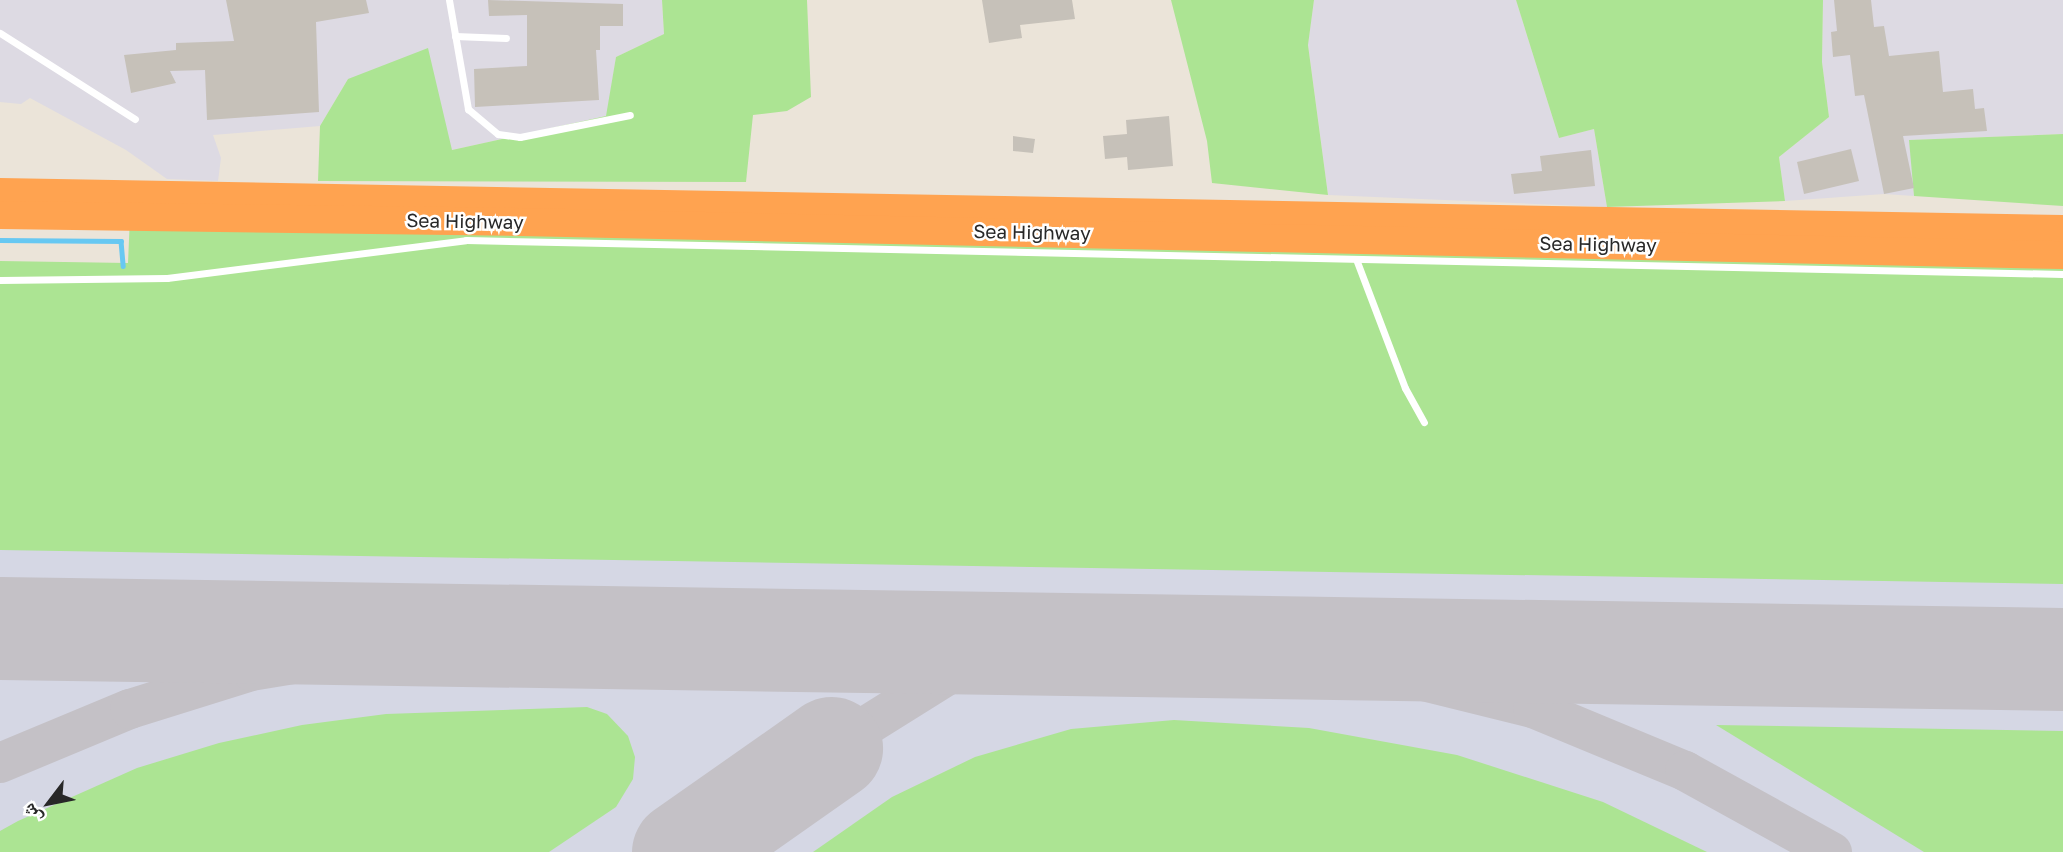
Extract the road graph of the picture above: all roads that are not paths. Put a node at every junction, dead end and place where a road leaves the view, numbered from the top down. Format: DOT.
graph roads {
  1 [pos="449,0"];
  2 [pos="0,33"];
  3 [pos="455,37"];
  4 [pos="506,37"];
  5 [pos="630,115"];
  6 [pos="135,119"];
  7 [pos="0,192"];
  8 [pos="0,215"];
  9 [pos="2063,229"];
  10 [pos="2063,255"];
  11 [pos="1356,258"];
  12 [pos="2063,274"];
  13 [pos="0,280"];
  14 [pos="1424,422"];
  1 -- 3 [label="lane"];
  2 -- 6 [label="lane"];
  3 -- 4 [label="lane"];
  3 -- 5 [label="lane"];
  7 -- 9 [label="highway, Sea Highway"];
  8 -- 10 [label="highway, Sea Highway"];
  11 -- 12 [label="lane"];
  11 -- 13 [label="lane"];
  11 -- 14 [label="lane"];
}
